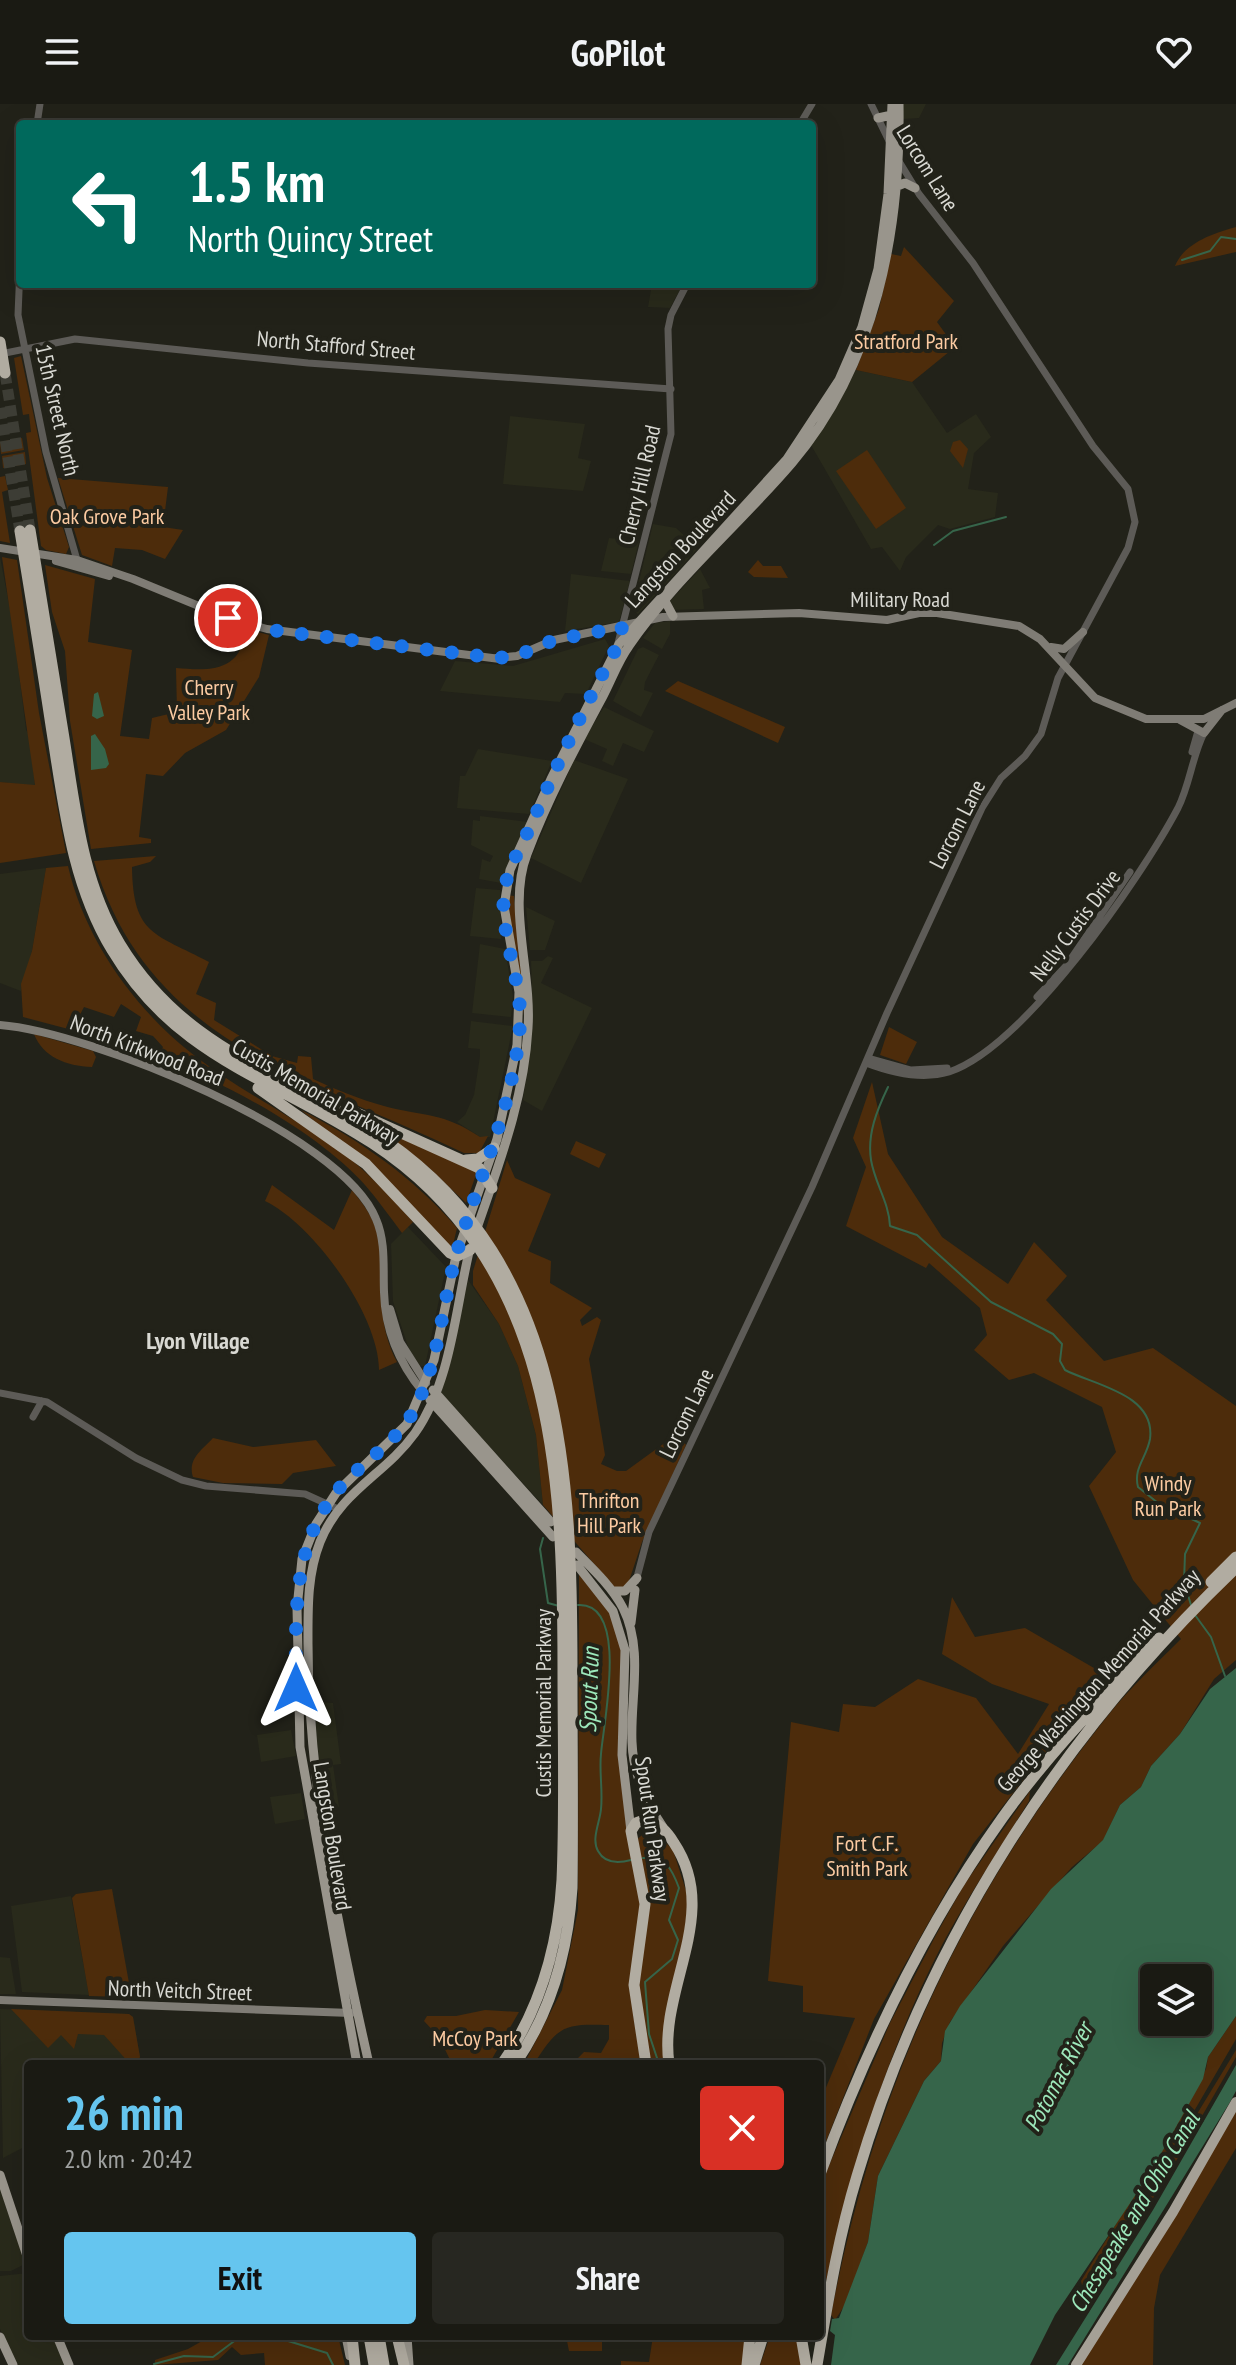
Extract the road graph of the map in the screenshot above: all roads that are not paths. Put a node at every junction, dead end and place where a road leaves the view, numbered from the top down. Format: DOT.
graph roads {
  1 [pos="871,104"];
  2 [pos="899,104"];
  3 [pos="892,109"];
  4 [pos="878,118"];
  5 [pos="891,146"];
  6 [pos="898,159"];
  7 [pos="895,187"];
  8 [pos="915,188"];
  9 [pos="888,227"];
  10 [pos="18,288"];
  11 [pos="685,288"];
  12 [pos="0,342"];
  13 [pos="27,348"];
  14 [pos="0,354"];
  15 [pos="5,373"];
  16 [pos="671,389"];
  17 [pos="0,550"];
  18 [pos="62,559"];
  19 [pos="77,560"];
  20 [pos="152,587"];
  21 [pos="665,601"];
  22 [pos="673,616"];
  23 [pos="648,621"];
  24 [pos="635,624"];
  25 [pos="623,632"];
  26 [pos="1083,632"];
  27 [pos="1042,642"];
  28 [pos="620,660"];
  29 [pos="1065,664"];
  30 [pos="1236,703"];
  31 [pos="1203,726"];
  32 [pos="0,1024"];
  33 [pos="209,1053"];
  34 [pos="867,1061"];
  35 [pos="272,1076"];
  36 [pos="498,1133"];
  37 [pos="508,1140"];
  38 [pos="494,1148"];
  39 [pos="459,1158"];
  40 [pos="485,1173"];
  41 [pos="492,1188"];
  42 [pos="453,1207"];
  43 [pos="470,1250"];
  44 [pos="489,1255"];
  45 [pos="456,1256"];
  46 [pos="22,1386"];
  47 [pos="424,1388"];
  48 [pos="0,1393"];
  49 [pos="14,1396"];
  50 [pos="433,1398"];
  51 [pos="42,1401"];
  52 [pos="33,1417"];
  53 [pos="448,1421"];
  54 [pos="415,1433"];
  55 [pos="327,1505"];
  56 [pos="338,1509"];
  57 [pos="551,1522"];
  58 [pos="553,1537"];
  59 [pos="576,1552"];
  60 [pos="1236,1557"];
  61 [pos="577,1565"];
  62 [pos="1230,1570"];
  63 [pos="637,1578"];
  64 [pos="595,1584"];
  65 [pos="635,1590"];
  66 [pos="612,1591"];
  67 [pos="623,1607"];
  68 [pos="632,1634"];
  69 [pos="1168,1634"];
  70 [pos="568,1636"];
  71 [pos="625,1650"];
  72 [pos="631,1831"];
  73 [pos="670,1836"];
  74 [pos="0,2000"];
  75 [pos="345,2013"];
  76 [pos="358,2013"];
  77 [pos="356,2060"];
  78 [pos="368,2060"];
  79 [pos="504,2060"];
  80 [pos="517,2060"];
  81 [pos="645,2060"];
  82 [pos="669,2060"];
  83 [pos="1236,2102"];
  84 [pos="824,2165"];
  85 [pos="0,2175"];
  86 [pos="24,2247"];
  87 [pos="824,2322"];
  88 [pos="0,2337"];
  89 [pos="59,2340"];
  90 [pos="347,2340"];
  91 [pos="352,2340"];
  92 [pos="370,2340"];
  93 [pos="380,2340"];
  94 [pos="398,2340"];
  95 [pos="407,2340"];
  96 [pos="750,2340"];
  97 [pos="762,2340"];
  98 [pos="802,2340"];
  99 [pos="821,2340"];
  100 [pos="13,2365"];
  101 [pos="69,2365"];
  102 [pos="354,2365"];
  103 [pos="374,2365"];
  104 [pos="384,2365"];
  105 [pos="406,2365"];
  106 [pos="747,2365"];
  107 [pos="754,2365"];
  108 [pos="806,2365"];
  109 [pos="817,2365"];
  110 [pos="1076,2365"];
  1 -- 4 [label="street, Lorcom Lane"];
  2 -- 6 [label="main road, Langston Boulevard"];
  3 -- 4 [label="main road"];
  3 -- 5 [label="main road, Langston Boulevard"];
  4 -- 5 [label="street, Lorcom Lane"];
  5 -- 6 [label="street, Lorcom Lane"];
  5 -- 9 [label="main road, Langston Boulevard"];
  6 -- 7 [label="main road, Langston Boulevard"];
  6 -- 8 [label="street, Lorcom Lane"];
  7 -- 8 [label="main road"];
  7 -- 9 [label="main road, Langston Boulevard"];
  8 -- 26 [label="street, Lorcom Lane"];
  9 -- 21 [label="main road, Langston Boulevard"];
  9 -- 24 [label="main road, Langston Boulevard"];
  10 -- 13 [label="street, 15th Street North"];
  11 -- 16 [label="street, Cherry Hill Road"];
  12 -- 15 [label="highway"];
  13 -- 14 [label="street, North Stafford Street"];
  13 -- 16 [label="street, North Stafford Street"];
  13 -- 19 [label="street, 15th Street North"];
  16 -- 25 [label="street, Cherry Hill Road"];
  17 -- 18 [label="main road"];
  18 -- 19 [label="main road"];
  18 -- 20 [label="main road"];
  19 -- 20 [label="main road"];
  20 -- 25 [label="main road"];
  21 -- 22 [label="main road"];
  21 -- 23 [label="main road, Langston Boulevard"];
  22 -- 23 [label="main road, Military Road"];
  22 -- 27 [label="main road, Military Road"];
  23 -- 24 [label="main road, Military Road"];
  23 -- 28 [label="main road, Langston Boulevard"];
  24 -- 25 [label="main road, Langston Boulevard"];
  25 -- 28 [label="main road"];
  25 -- 36 [label="main road, Langston Boulevard"];
  26 -- 27 [label="main road"];
  26 -- 29 [label="street, Lorcom Lane"];
  27 -- 29 [label="main road, Military Road"];
  28 -- 37 [label="main road, Langston Boulevard"];
  29 -- 31 [label="main road, Military Road"];
  29 -- 34 [label="street, Lorcom Lane"];
  30 -- 31 [label="main road"];
  31 -- 34 [label="street, Nelly Custis Drive"];
  32 -- 47 [label="main road, North Kirkwood Road"];
  33 -- 35 [label="highway, Custis Memorial Parkway"];
  33 -- 42 [label="highway, Custis Memorial Parkway"];
  33 -- 45 [label="highway"];
  34 -- 63 [label="street, Lorcom Lane"];
  35 -- 39 [label="highway"];
  35 -- 42 [label="highway, Custis Memorial Parkway"];
  36 -- 37 [label="main road"];
  36 -- 38 [label="main road, Langston Boulevard"];
  37 -- 41 [label="main road, Langston Boulevard"];
  38 -- 39 [label="highway"];
  38 -- 40 [label="main road, Langston Boulevard"];
  39 -- 40 [label="highway"];
  40 -- 41 [label="highway"];
  40 -- 45 [label="main road, Langston Boulevard"];
  41 -- 43 [label="main road, Langston Boulevard"];
  42 -- 44 [label="highway, Custis Memorial Parkway"];
  43 -- 45 [label="highway"];
  43 -- 50 [label="main road, Langston Boulevard"];
  44 -- 70 [label="highway, Custis Memorial Parkway"];
  44 -- 70 [label="highway, Custis Memorial Parkway"];
  45 -- 47 [label="main road, Langston Boulevard"];
  46 -- 49 [label="street"];
  47 -- 50 [label="main road, North Kirkwood Road"];
  47 -- 55 [label="main road, Langston Boulevard"];
  48 -- 49 [label="street"];
  49 -- 51 [label="street"];
  50 -- 53 [label="main road"];
  50 -- 54 [label="main road, Langston Boulevard"];
  50 -- 57 [label="main road"];
  51 -- 52 [label="street"];
  51 -- 55 [label="street"];
  53 -- 54 [label="main road"];
  53 -- 58 [label="main road"];
  54 -- 56 [label="main road, Langston Boulevard"];
  55 -- 56 [label="street"];
  55 -- 75 [label="main road, Langston Boulevard"];
  56 -- 76 [label="main road, Langston Boulevard"];
  59 -- 66 [label="main road, Spout Run Parkway"];
  60 -- 62 [label="highway, George Washington Memorial Parkway"];
  61 -- 64 [label="main road, Spout Run Parkway"];
  62 -- 69 [label="highway, George Washington Memorial Parkway"];
  63 -- 65 [label="street, Lorcom Lane"];
  63 -- 66 [label="main road"];
  64 -- 67 [label="main road"];
  64 -- 71 [label="main road, Spout Run Parkway"];
  65 -- 67 [label="street, Lorcom Lane"];
  65 -- 68 [label="main road"];
  66 -- 67 [label="main road, Spout Run Parkway"];
  67 -- 68 [label="main road, Spout Run Parkway"];
  67 -- 71 [label="main road"];
  68 -- 73 [label="main road, Spout Run Parkway"];
  69 -- 84 [label="highway, George Washington Memorial Parkway"];
  69 -- 87 [label="highway, George Washington Memorial Parkway"];
  70 -- 79 [label="highway, Custis Memorial Parkway"];
  70 -- 80 [label="highway, Custis Memorial Parkway"];
  71 -- 72 [label="main road, Spout Run Parkway"];
  72 -- 73 [label="highway"];
  72 -- 81 [label="highway, Spout Run Parkway"];
  73 -- 82 [label="highway, Spout Run Parkway"];
  74 -- 75 [label="main road, North Veitch Street"];
  75 -- 76 [label="main road, North Veitch Street"];
  75 -- 77 [label="main road, Langston Boulevard"];
  76 -- 78 [label="main road, Langston Boulevard"];
  83 -- 110 [label="highway"];
  85 -- 86 [label="main road"];
  88 -- 100 [label="main road"];
  89 -- 101 [label="main road"];
  90 -- 102 [label="main road"];
  91 -- 102 [label="highway"];
  92 -- 103 [label="highway"];
  93 -- 104 [label="highway"];
  94 -- 105 [label="highway"];
  95 -- 105 [label="main road"];
  96 -- 106 [label="highway"];
  97 -- 107 [label="highway"];
  98 -- 108 [label="highway"];
  99 -- 109 [label="highway, George Washington Memorial Parkway"];
}
